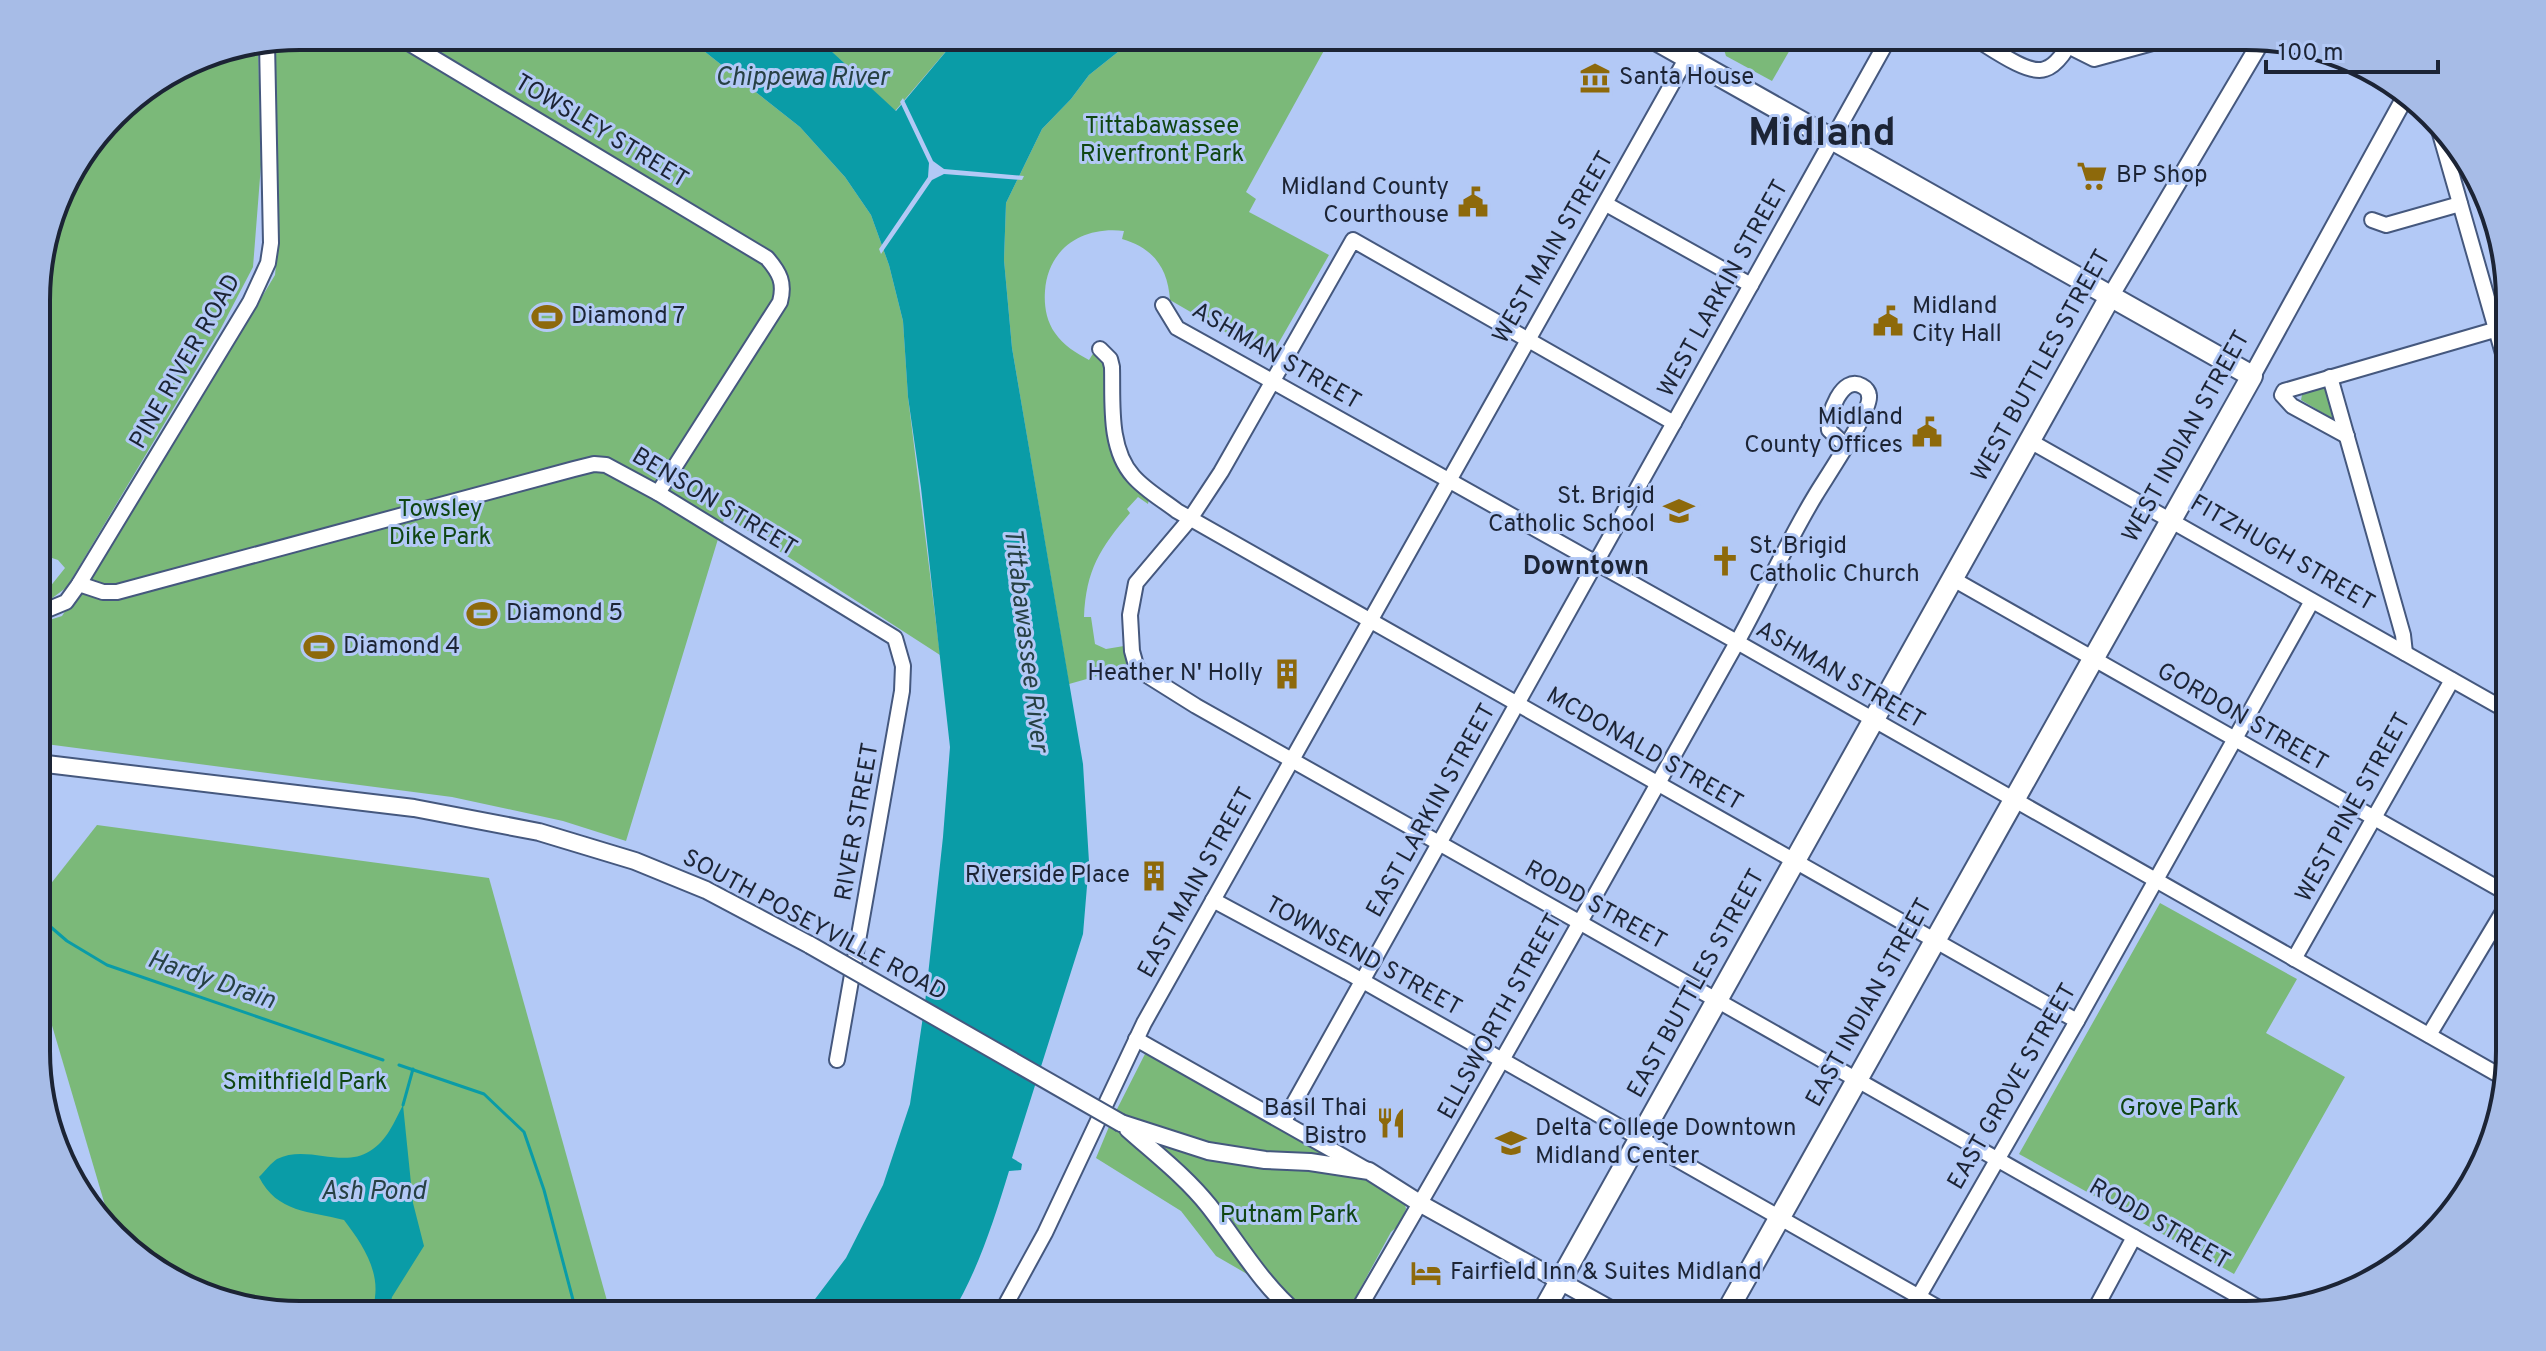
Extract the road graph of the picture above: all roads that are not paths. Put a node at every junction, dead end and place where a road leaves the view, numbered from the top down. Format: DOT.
graph roads {
  1 [pos="1673,50"];
  2 [pos="1691,50"];
  3 [pos="1882,50"];
  4 [pos="1995,50"];
  5 [pos="2064,50"];
  6 [pos="2083,50"];
  7 [pos="2127,50"];
  8 [pos="422,51"];
  9 [pos="2256,51"];
  10 [pos="267,53"];
  11 [pos="1686,58"];
  12 [pos="2401,105"];
  13 [pos="1832,140"];
  14 [pos="2444,148"];
  15 [pos="1606,204"];
  16 [pos="2460,204"];
  17 [pos="2372,220"];
  18 [pos="1751,285"];
  19 [pos="2110,297"];
  20 [pos="1163,305"];
  21 [pos="2496,309"];
  22 [pos="2496,329"];
  23 [pos="1527,339"];
  24 [pos="1100,349"];
  25 [pos="2252,376"];
  26 [pos="2330,377"];
  27 [pos="1274,382"];
  28 [pos="1674,423"];
  29 [pos="2347,436"];
  30 [pos="2030,441"];
  31 [pos="1845,445"];
  32 [pos="1447,481"];
  33 [pos="658,493"];
  34 [pos="1190,519"];
  35 [pos="2170,520"];
  36 [pos="1596,563"];
  37 [pos="1953,579"];
  38 [pos="79,584"];
  39 [pos="2312,601"];
  40 [pos="51,608"];
  41 [pos="1369,621"];
  42 [pos="895,638"];
  43 [pos="1737,642"];
  44 [pos="2405,653"];
  45 [pos="2093,659"];
  46 [pos="2452,680"];
  47 [pos="1517,703"];
  48 [pos="2496,705"];
  49 [pos="1874,720"];
  50 [pos="2234,739"];
  51 [pos="1291,760"];
  52 [pos="50,764"];
  53 [pos="1658,784"];
  54 [pos="2013,800"];
  55 [pos="2374,818"];
  56 [pos="1439,843"];
  57 [pos="1795,861"];
  58 [pos="2155,880"];
  59 [pos="2496,890"];
  60 [pos="1213,900"];
  61 [pos="1579,922"];
  62 [pos="2496,922"];
  63 [pos="1934,941"];
  64 [pos="2294,959"];
  65 [pos="1362,981"];
  66 [pos="1717,1000"];
  67 [pos="2077,1021"];
  68 [pos="2429,1035"];
  69 [pos="1136,1039"];
  70 [pos="837,1060"];
  71 [pos="1503,1061"];
  72 [pos="2494,1072"];
  73 [pos="1857,1079"];
  74 [pos="1284,1121"];
  75 [pos="1121,1123"];
  76 [pos="1640,1138"];
  77 [pos="1997,1159"];
  78 [pos="1369,1171"];
  79 [pos="1421,1204"];
  80 [pos="1779,1217"];
  81 [pos="2134,1237"];
  82 [pos="1560,1281"];
  83 [pos="1918,1296"];
  84 [pos="1282,1300"];
  85 [pos="1364,1300"];
  86 [pos="1549,1300"];
  87 [pos="1595,1300"];
  88 [pos="1733,1300"];
  89 [pos="1916,1300"];
  90 [pos="1925,1300"];
  91 [pos="2100,1300"];
  92 [pos="2245,1300"];
  93 [pos="1008,1301"];
  1 -- 11 [label="highway"];
  2 -- 11 [label="street, WEST MAIN STREET"];
  3 -- 13 [label="street, WEST LARKIN STREET"];
  4 -- 5 [label="street"];
  6 -- 7 [label="street"];
  8 -- 33 [label="street, TOWSLEY STREET"];
  9 -- 19 [label="main road, WEST BUTTLES STREET"];
  10 -- 38 [label="street, PINE RIVER ROAD"];
  11 -- 13 [label="highway"];
  11 -- 15 [label="street, WEST MAIN STREET"];
  12 -- 25 [label="main road, WEST INDIAN STREET"];
  13 -- 18 [label="street, WEST LARKIN STREET"];
  13 -- 19 [label="highway"];
  14 -- 16 [label="street"];
  15 -- 18 [label="street"];
  15 -- 23 [label="street, WEST MAIN STREET"];
  16 -- 17 [label="street"];
  16 -- 21 [label="street"];
  18 -- 28 [label="street, WEST LARKIN STREET"];
  19 -- 25 [label="highway"];
  19 -- 30 [label="highway, WEST BUTTLES STREET"];
  20 -- 27 [label="street, ASHMAN STREET"];
  22 -- 26 [label="street"];
  23 -- 27 [label="street"];
  23 -- 28 [label="street"];
  23 -- 32 [label="street, WEST MAIN STREET"];
  24 -- 34 [label="street, MCDONALD STREET"];
  25 -- 35 [label="highway, WEST INDIAN STREET"];
  26 -- 29 [label="street"];
  26 -- 29 [label="street"];
  27 -- 32 [label="street, ASHMAN STREET"];
  27 -- 34 [label="street"];
  28 -- 36 [label="street, WEST LARKIN STREET"];
  29 -- 44 [label="street"];
  30 -- 35 [label="street, FITZHUGH STREET"];
  30 -- 37 [label="highway, WEST BUTTLES STREET"];
  31 -- 43 [label="street, ELLSWORTH STREET"];
  32 -- 36 [label="street, ASHMAN STREET"];
  32 -- 41 [label="street, EAST MAIN STREET"];
  33 -- 38 [label="street, BENSON STREET"];
  33 -- 42 [label="street, BENSON STREET"];
  34 -- 41 [label="street, MCDONALD STREET"];
  34 -- 51 [label="street, RODD STREET"];
  35 -- 39 [label="street, FITZHUGH STREET"];
  35 -- 45 [label="highway, WEST INDIAN STREET"];
  36 -- 43 [label="street, ASHMAN STREET"];
  36 -- 47 [label="street, EAST LARKIN STREET"];
  37 -- 45 [label="street, GORDON STREET"];
  37 -- 49 [label="highway, WEST BUTTLES STREET"];
  38 -- 40 [label="street, PINE RIVER ROAD"];
  39 -- 44 [label="street, FITZHUGH STREET"];
  39 -- 50 [label="street, EAST GROVE STREET"];
  41 -- 47 [label="street, MCDONALD STREET"];
  41 -- 51 [label="street, EAST MAIN STREET"];
  42 -- 70 [label="street, RIVER STREET"];
  43 -- 49 [label="street, ASHMAN STREET"];
  43 -- 53 [label="street, ELLSWORTH STREET"];
  44 -- 46 [label="street, FITZHUGH STREET"];
  45 -- 50 [label="street, GORDON STREET"];
  45 -- 54 [label="highway, WEST INDIAN STREET"];
  46 -- 48 [label="street, FITZHUGH STREET"];
  46 -- 55 [label="street, WEST PINE STREET"];
  47 -- 53 [label="street, MCDONALD STREET"];
  47 -- 56 [label="street, EAST LARKIN STREET"];
  49 -- 54 [label="street, ASHMAN STREET"];
  49 -- 57 [label="highway, EAST BUTTLES STREET"];
  50 -- 55 [label="street, GORDON STREET"];
  50 -- 58 [label="street, EAST GROVE STREET"];
  51 -- 56 [label="street, RODD STREET"];
  51 -- 60 [label="street, EAST MAIN STREET"];
  52 -- 75 [label="main road, SOUTH POSEYVILLE ROAD, bridge"];
  53 -- 57 [label="street, MCDONALD STREET"];
  53 -- 61 [label="street, ELLSWORTH STREET"];
  54 -- 58 [label="street, ASHMAN STREET"];
  54 -- 63 [label="highway, EAST INDIAN STREET"];
  55 -- 59 [label="street, GORDON STREET"];
  55 -- 64 [label="street, WEST PINE STREET"];
  56 -- 61 [label="street, RODD STREET"];
  56 -- 65 [label="street, EAST LARKIN STREET"];
  57 -- 63 [label="street, MCDONALD STREET"];
  57 -- 66 [label="highway, EAST BUTTLES STREET"];
  58 -- 64 [label="street, ASHMAN STREET"];
  58 -- 67 [label="street, EAST GROVE STREET"];
  60 -- 65 [label="street, TOWNSEND STREET"];
  60 -- 69 [label="street, EAST MAIN STREET"];
  61 -- 66 [label="street, RODD STREET"];
  61 -- 71 [label="street, ELLSWORTH STREET"];
  62 -- 68 [label="street"];
  63 -- 67 [label="street, MCDONALD STREET"];
  63 -- 73 [label="highway, EAST INDIAN STREET"];
  64 -- 68 [label="street, ASHMAN STREET"];
  65 -- 71 [label="street, TOWNSEND STREET"];
  65 -- 74 [label="street, EAST LARKIN STREET"];
  66 -- 73 [label="street, RODD STREET"];
  66 -- 76 [label="highway, EAST BUTTLES STREET"];
  67 -- 77 [label="street, EAST GROVE STREET"];
  68 -- 72 [label="street, ASHMAN STREET"];
  69 -- 74 [label="street"];
  69 -- 93 [label="street, EAST MAIN STREET"];
  71 -- 76 [label="street, TOWNSEND STREET"];
  71 -- 79 [label="street, ELLSWORTH STREET"];
  73 -- 77 [label="street, RODD STREET"];
  73 -- 80 [label="highway, EAST INDIAN STREET"];
  74 -- 78 [label="street"];
  75 -- 78 [label="main road"];
  75 -- 84 [label="main road"];
  76 -- 80 [label="street, TOWNSEND STREET"];
  76 -- 82 [label="highway, EAST BUTTLES STREET"];
  77 -- 81 [label="street, RODD STREET"];
  77 -- 83 [label="street, EAST GROVE STREET"];
  78 -- 79 [label="main road"];
  79 -- 82 [label="main road"];
  79 -- 85 [label="street, ELLSWORTH STREET"];
  80 -- 83 [label="street, TOWNSEND STREET"];
  80 -- 88 [label="highway, EAST INDIAN STREET"];
  81 -- 91 [label="street"];
  81 -- 92 [label="street, RODD STREET"];
  82 -- 86 [label="highway, EAST BUTTLES STREET"];
  82 -- 87 [label="main road"];
  83 -- 89 [label="street, EAST GROVE STREET"];
  83 -- 90 [label="street, TOWNSEND STREET"];
}
